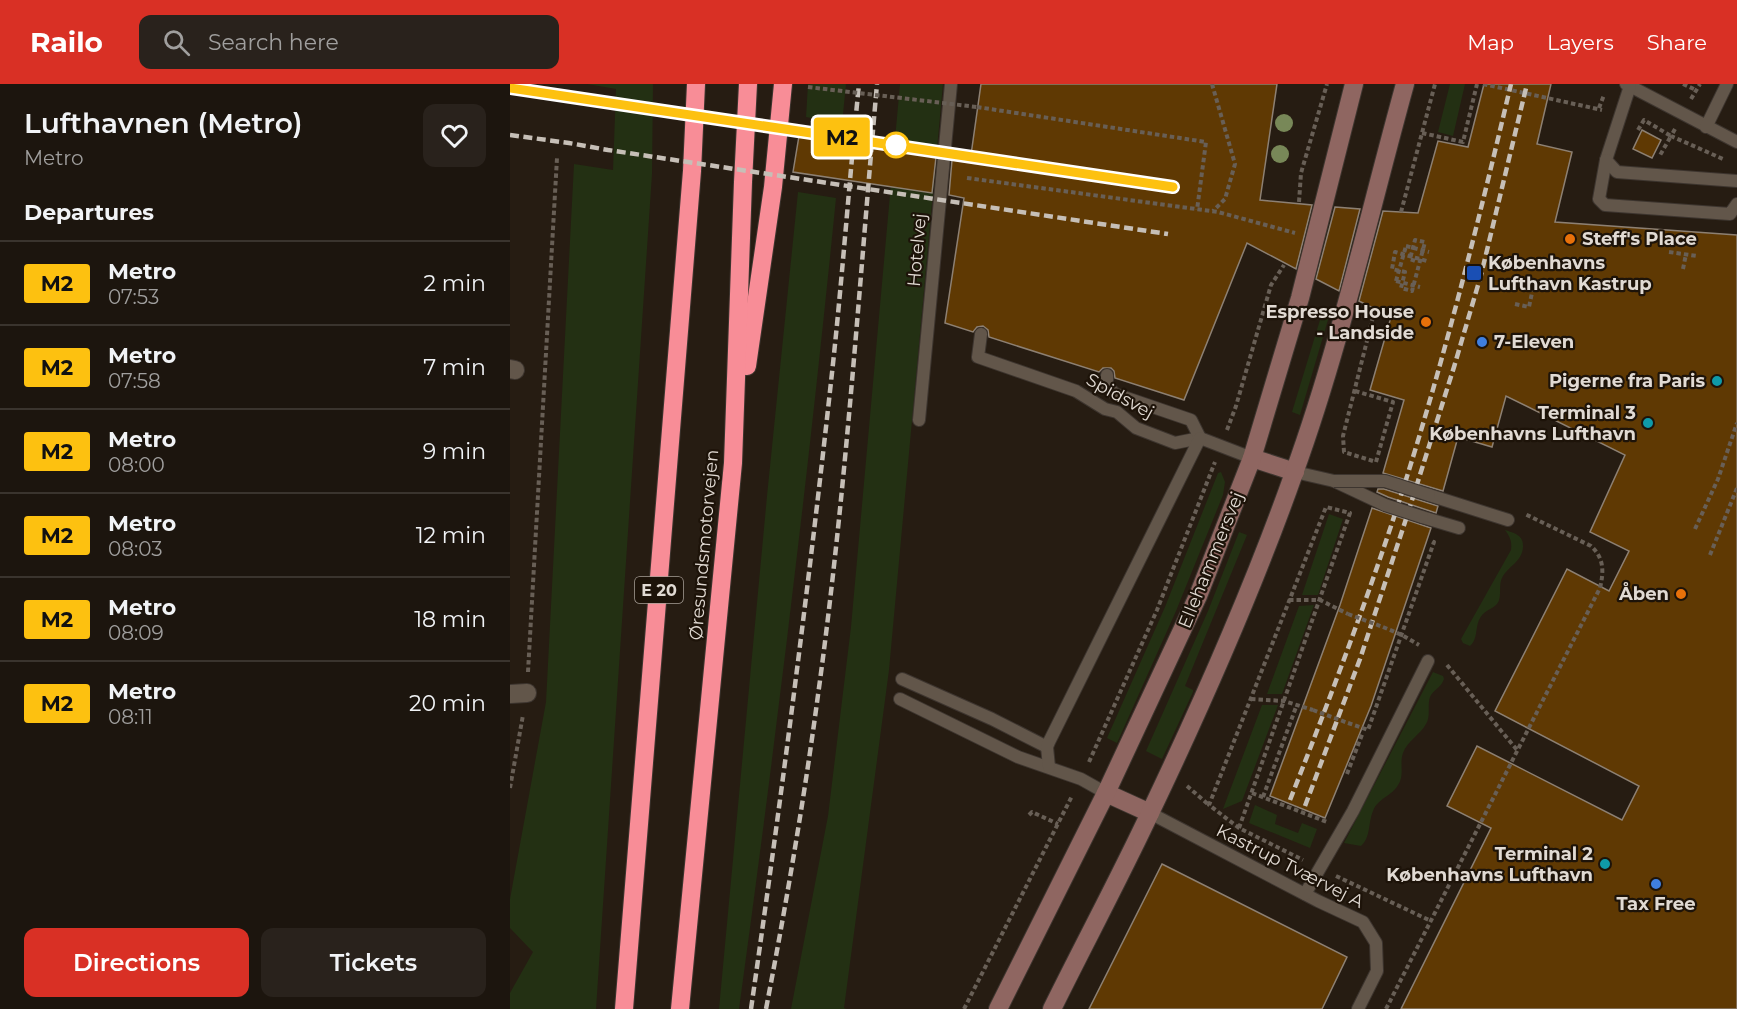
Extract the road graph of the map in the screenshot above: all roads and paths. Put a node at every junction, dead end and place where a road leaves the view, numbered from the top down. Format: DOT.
graph roads {
  1 [pos="696,84"];
  2 [pos="748,84"];
  3 [pos="783,84"];
  4 [pos="951,84"];
  5 [pos="1212,84"];
  6 [pos="1327,84"];
  7 [pos="1354,84"];
  8 [pos="1405,84"];
  9 [pos="1435,84"];
  10 [pos="1477,84"];
  11 [pos="1483,84"];
  12 [pos="1683,84"];
  13 [pos="1727,84"];
  14 [pos="1628,85"];
  15 [pos="808,87"];
  16 [pos="1696,90"];
  17 [pos="1619,120"];
  18 [pos="1706,127"];
  19 [pos="1422,133"];
  20 [pos="1737,142"];
  21 [pos="557,158"];
  22 [pos="1606,160"];
  23 [pos="1655,164"];
  24 [pos="967,178"];
  25 [pos="1737,182"];
  26 [pos="1737,204"];
  27 [pos="1298,207"];
  28 [pos="1197,210"];
  29 [pos="1213,212"];
  30 [pos="1401,212"];
  31 [pos="1294,227"];
  32 [pos="1429,252"];
  33 [pos="1669,252"];
  34 [pos="1686,254"];
  35 [pos="1697,255"];
  36 [pos="1289,258"];
  37 [pos="1415,261"];
  38 [pos="1427,261"];
  39 [pos="1683,269"];
  40 [pos="1515,284"];
  41 [pos="1420,287"];
  42 [pos="1515,303"];
  43 [pos="1375,309"];
  44 [pos="981,334"];
  45 [pos="1107,375"];
  46 [pos="1355,391"];
  47 [pos="919,420"];
  48 [pos="1737,423"];
  49 [pos="1200,438"];
  50 [pos="1221,446"];
  51 [pos="1252,458"];
  52 [pos="1376,462"];
  53 [pos="734,463"];
  54 [pos="1386,465"];
  55 [pos="1295,472"];
  56 [pos="1334,481"];
  57 [pos="1737,488"];
  58 [pos="1508,520"];
  59 [pos="1459,528"];
  60 [pos="1695,529"];
  61 [pos="1425,539"];
  62 [pos="1710,555"];
  63 [pos="1603,563"];
  64 [pos="1289,600"];
  65 [pos="1320,600"];
  66 [pos="1402,635"];
  67 [pos="1421,646"];
  68 [pos="1428,661"];
  69 [pos="1446,665"];
  70 [pos="902,680"];
  71 [pos="518,693"];
  72 [pos="900,699"];
  73 [pos="1251,699"];
  74 [pos="1284,701"];
  75 [pos="1296,707"];
  76 [pos="1363,732"];
  77 [pos="1047,747"];
  78 [pos="1517,750"];
  79 [pos="1048,768"];
  80 [pos="1167,775"];
  81 [pos="1347,776"];
  82 [pos="1081,778"];
  83 [pos="510,788"];
  84 [pos="1106,793"];
  85 [pos="1252,793"];
  86 [pos="1263,797"];
  87 [pos="1209,805"];
  88 [pos="1150,813"];
  89 [pos="1029,815"];
  90 [pos="1333,816"];
  91 [pos="1058,824"];
  92 [pos="1239,828"];
  93 [pos="1320,869"];
  94 [pos="1305,894"];
  95 [pos="1431,921"];
  96 [pos="624,1009"];
  97 [pos="680,1009"];
  98 [pos="964,1009"];
  99 [pos="998,1009"];
  100 [pos="1052,1009"];
  101 [pos="1358,1009"];
  102 [pos="1386,1009"];
  1 -- 96 [label="highway, E 20"];
  2 -- 53 [label="highway, Øresundsmotorvejen"];
  3 -- 53 [label="highway"];
  4 -- 47 [label="lane, Hotelvej"];
  5 -- 29 [label="path"];
  6 -- 27 [label="path"];
  7 -- 51 [label="street, Ellehammersvej"];
  8 -- 55 [label="street"];
  9 -- 19 [label="path"];
  10 -- 19 [label="path"];
  11 -- 17 [label="path"];
  12 -- 16 [label="path"];
  13 -- 18 [label="lane"];
  14 -- 17 [label="lane"];
  14 -- 18 [label="lane"];
  15 -- 28 [label="path, bridge"];
  17 -- 22 [label="lane"];
  17 -- 23 [label="path"];
  18 -- 20 [label="lane"];
  19 -- 30 [label="path"];
  21 -- 71 [label="path"];
  22 -- 25 [label="lane"];
  22 -- 26 [label="lane"];
  24 -- 28 [label="path"];
  28 -- 29 [label="path"];
  29 -- 31 [label="path"];
  32 -- 41 [label="path, bridge"];
  33 -- 34 [label="path"];
  34 -- 35 [label="path"];
  34 -- 39 [label="path"];
  36 -- 50 [label="path"];
  37 -- 38 [label="path"];
  40 -- 42 [label="path"];
  43 -- 46 [label="path"];
  44 -- 49 [label="lane, Spidsvej"];
  45 -- 49 [label="lane, Spidsvej"];
  46 -- 52 [label="path"];
  46 -- 52 [label="path"];
  48 -- 60 [label="path"];
  49 -- 50 [label="lane, Spidsvej"];
  49 -- 77 [label="lane"];
  50 -- 51 [label="lane, Spidsvej"];
  50 -- 82 [label="path"];
  51 -- 55 [label="street"];
  51 -- 84 [label="street, Ellehammersvej"];
  52 -- 54 [label="path"];
  53 -- 97 [label="highway, Øresundsmotorvejen"];
  55 -- 56 [label="lane"];
  55 -- 80 [label="street"];
  56 -- 58 [label="lane, bridge"];
  56 -- 59 [label="lane, bridge"];
  57 -- 62 [label="path"];
  61 -- 66 [label="path"];
  63 -- 78 [label="path"];
  64 -- 65 [label="path"];
  64 -- 65 [label="path"];
  64 -- 73 [label="path"];
  65 -- 66 [label="path, bridge"];
  65 -- 74 [label="path"];
  66 -- 67 [label="path"];
  66 -- 74 [label="path, bridge"];
  68 -- 93 [label="lane"];
  69 -- 78 [label="path"];
  70 -- 77 [label="lane"];
  71 -- 83 [label="path"];
  72 -- 79 [label="lane"];
  73 -- 74 [label="path"];
  73 -- 87 [label="path"];
  74 -- 85 [label="path"];
  75 -- 86 [label="path"];
  76 -- 81 [label="path"];
  77 -- 79 [label="lane"];
  78 -- 95 [label="path"];
  79 -- 82 [label="lane"];
  80 -- 87 [label="path"];
  80 -- 88 [label="street"];
  82 -- 84 [label="lane"];
  82 -- 91 [label="path"];
  84 -- 88 [label="street"];
  84 -- 99 [label="street, Ellehammersvej"];
  85 -- 86 [label="path"];
  85 -- 92 [label="path"];
  86 -- 90 [label="path"];
  87 -- 92 [label="path"];
  88 -- 94 [label="lane, Kastrup Tværvej A"];
  88 -- 100 [label="street"];
  89 -- 91 [label="path"];
  91 -- 98 [label="path"];
  92 -- 93 [label="path"];
  93 -- 94 [label="lane"];
  93 -- 95 [label="path"];
  94 -- 101 [label="lane, Kastrup Tværvej A"];
  95 -- 102 [label="path"];
}
